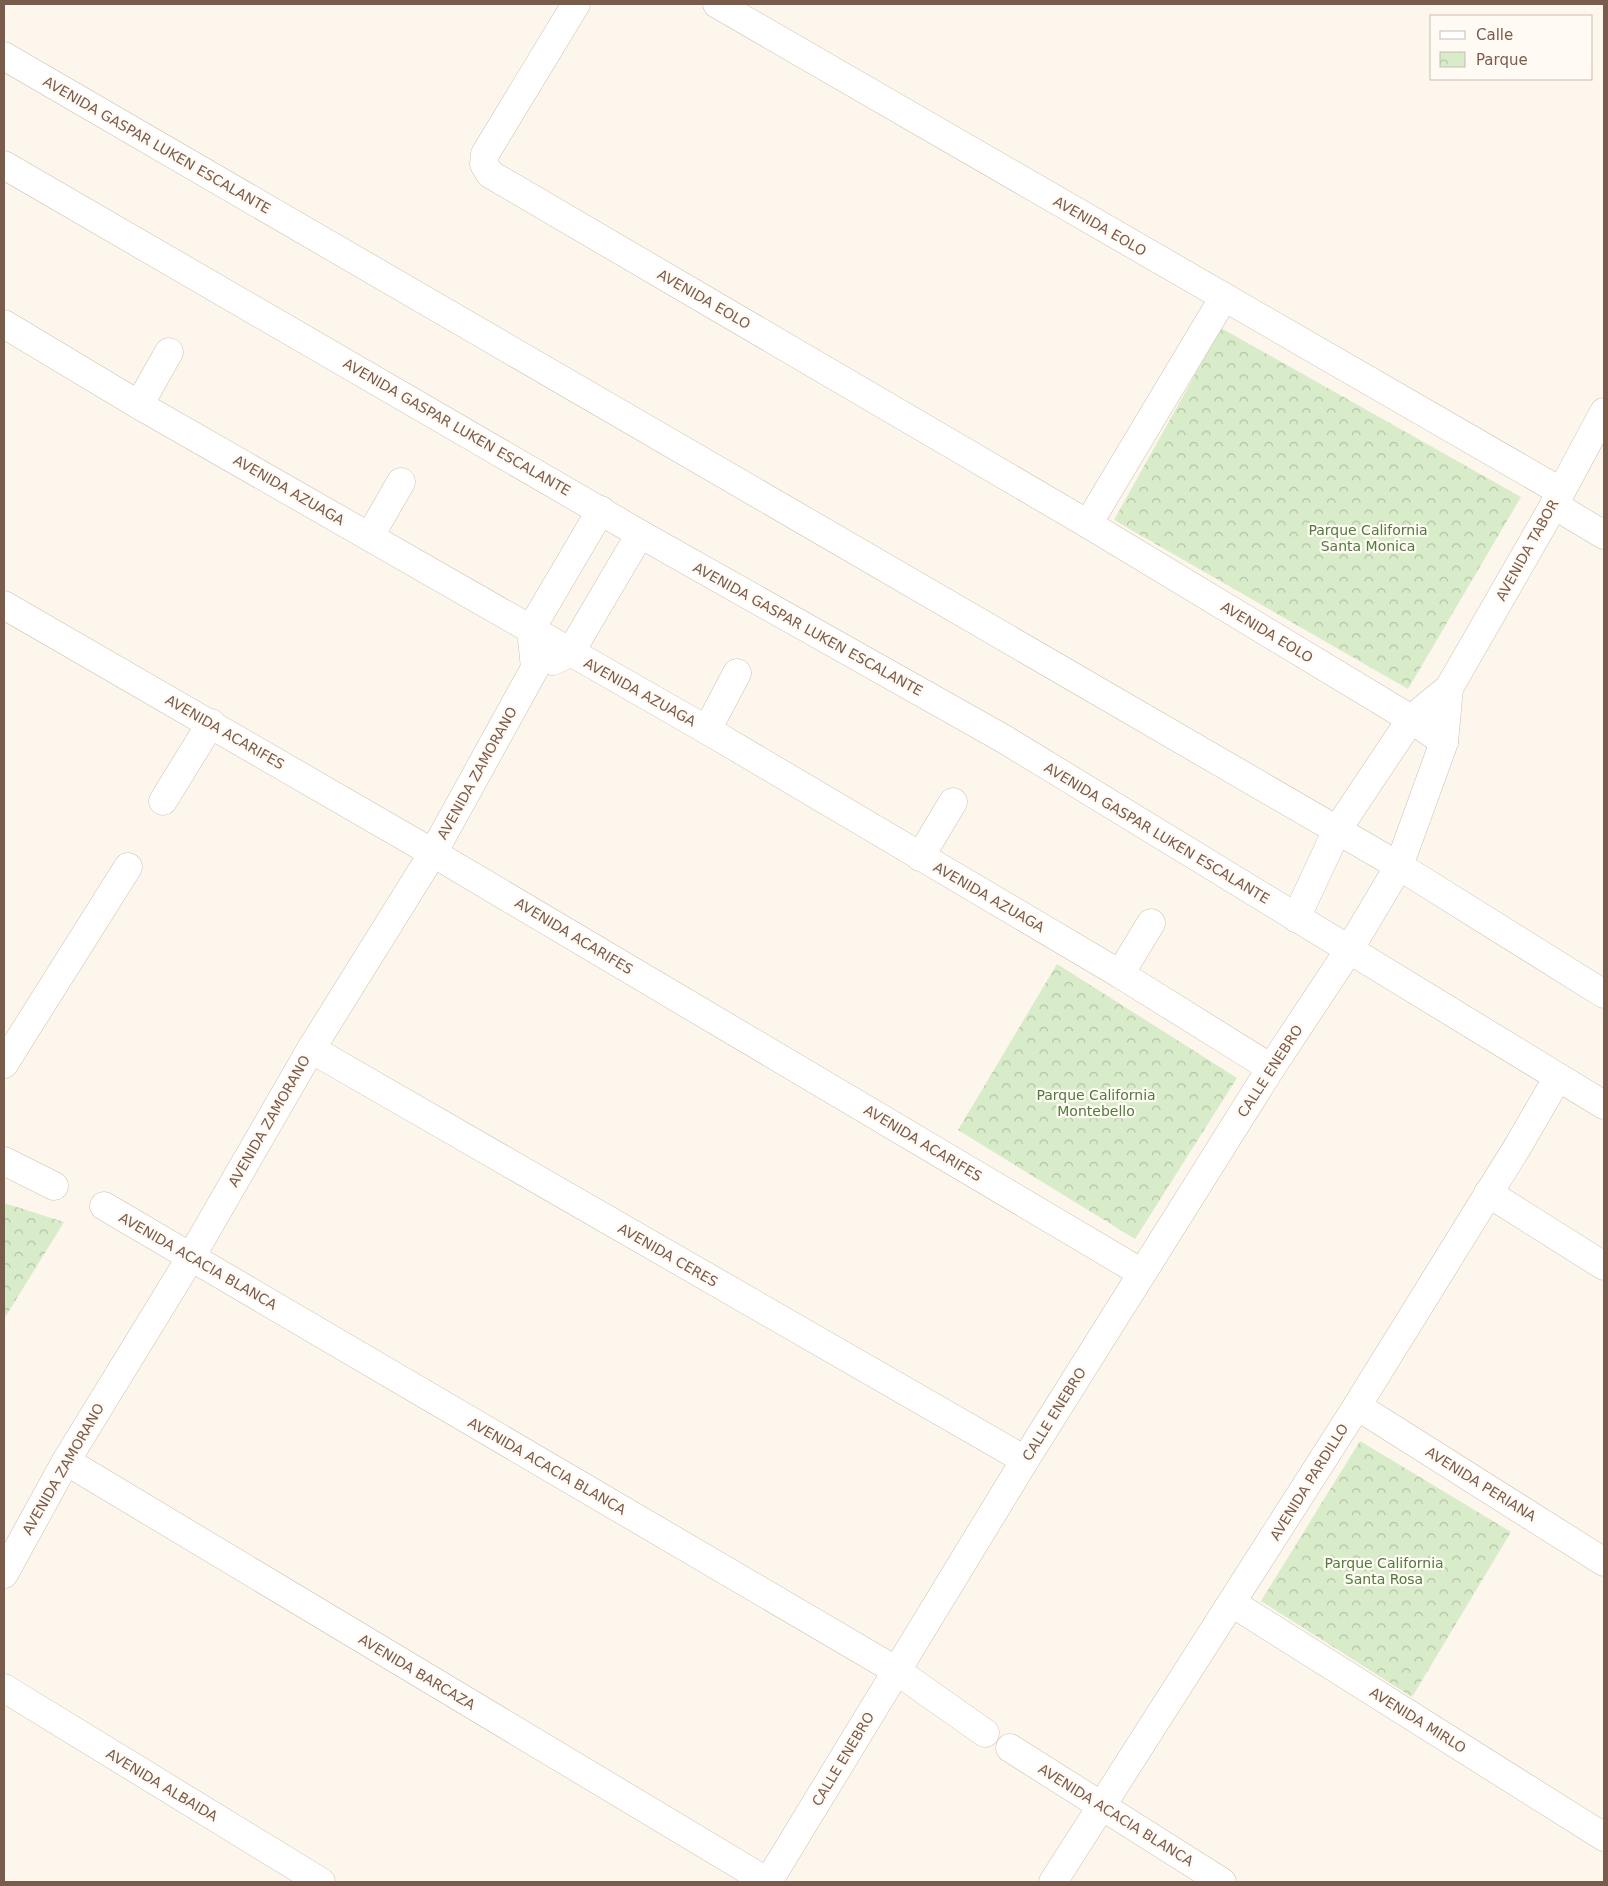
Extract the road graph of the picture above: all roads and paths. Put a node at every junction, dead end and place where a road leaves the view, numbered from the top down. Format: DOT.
graph roads {
  1 [pos="576,4"];
  2 [pos="717,4"];
  3 [pos="4,56"];
  4 [pos="4,165"];
  5 [pos="1224,297"];
  6 [pos="4,324"];
  7 [pos="169,352"];
  8 [pos="139,405"];
  9 [pos="1604,412"];
  10 [pos="401,482"];
  11 [pos="1557,498"];
  12 [pos="601,510"];
  13 [pos="1088,524"];
  14 [pos="640,534"];
  15 [pos="1604,535"];
  16 [pos="370,536"];
  17 [pos="4,607"];
  18 [pos="531,629"];
  19 [pos="570,653"];
  20 [pos="536,668"];
  21 [pos="738,673"];
  22 [pos="1449,688"];
  23 [pos="1411,719"];
  24 [pos="211,723"];
  25 [pos="707,730"];
  26 [pos="1444,742"];
  27 [pos="163,801"];
  28 [pos="954,802"];
  29 [pos="1337,830"];
  30 [pos="433,853"];
  31 [pos="920,857"];
  32 [pos="1399,866"];
  33 [pos="128,867"];
  34 [pos="1296,918"];
  35 [pos="1151,923"];
  36 [pos="1349,950"];
  37 [pos="1120,974"];
  38 [pos="1604,994"];
  39 [pos="311,1049"];
  40 [pos="4,1064"];
  41 [pos="1271,1068"];
  42 [pos="1558,1077"];
  43 [pos="1604,1105"];
  44 [pos="4,1161"];
  45 [pos="54,1186"];
  46 [pos="1488,1193"];
  47 [pos="104,1206"];
  48 [pos="191,1257"];
  49 [pos="1604,1266"];
  50 [pos="1142,1273"];
  51 [pos="1357,1406"];
  52 [pos="1025,1460"];
  53 [pos="66,1462"];
  54 [pos="1604,1562"];
  55 [pos="4,1574"];
  56 [pos="1232,1603"];
  57 [pos="897,1671"];
  58 [pos="4,1688"];
  59 [pos="986,1733"];
  60 [pos="1010,1748"];
  61 [pos="1101,1805"];
  62 [pos="1604,1837"];
  63 [pos="321,1882"];
  64 [pos="768,1882"];
  65 [pos="1053,1882"];
  66 [pos="1222,1882"];
  1 -- 13 [label="street, AVENIDA EOLO"];
  2 -- 5 [label="street, AVENIDA EOLO"];
  3 -- 29 [label="street, AVENIDA GASPAR LUKEN ESCALANTE"];
  4 -- 12 [label="street, AVENIDA GASPAR LUKEN ESCALANTE"];
  5 -- 11 [label="street, AVENIDA EOLO"];
  5 -- 13 [label="street"];
  6 -- 8 [label="street, AVENIDA AZUAGA"];
  7 -- 8 [label="street"];
  8 -- 16 [label="street, AVENIDA AZUAGA"];
  9 -- 11 [label="street, AVENIDA TABOR"];
  10 -- 16 [label="street"];
  11 -- 15 [label="street, AVENIDA EOLO"];
  11 -- 22 [label="street, AVENIDA TABOR"];
  12 -- 14 [label="street, AVENIDA GASPAR LUKEN ESCALANTE"];
  12 -- 18 [label="street"];
  13 -- 23 [label="street, AVENIDA EOLO"];
  14 -- 19 [label="street"];
  14 -- 34 [label="street, AVENIDA GASPAR LUKEN ESCALANTE"];
  16 -- 18 [label="street, AVENIDA AZUAGA"];
  17 -- 24 [label="street, AVENIDA ACARIFES"];
  18 -- 19 [label="street, AVENIDA AZUAGA"];
  18 -- 20 [label="street"];
  19 -- 20 [label="street"];
  19 -- 25 [label="street, AVENIDA AZUAGA"];
  20 -- 30 [label="street, AVENIDA ZAMORANO"];
  21 -- 25 [label="street"];
  22 -- 23 [label="street, AVENIDA TABOR"];
  22 -- 26 [label="street, AVENIDA TABOR"];
  23 -- 26 [label="street, AVENIDA EOLO"];
  23 -- 29 [label="street, AVENIDA TABOR"];
  24 -- 27 [label="street"];
  24 -- 30 [label="street, AVENIDA ACARIFES"];
  25 -- 31 [label="street, AVENIDA AZUAGA"];
  26 -- 32 [label="street, AVENIDA TABOR"];
  28 -- 31 [label="street"];
  29 -- 32 [label="street, AVENIDA GASPAR LUKEN ESCALANTE"];
  29 -- 34 [label="street, AVENIDA TABOR"];
  30 -- 39 [label="street, AVENIDA ZAMORANO"];
  30 -- 50 [label="street, AVENIDA ACARIFES"];
  31 -- 37 [label="street, AVENIDA AZUAGA"];
  32 -- 36 [label="street, AVENIDA TABOR"];
  32 -- 38 [label="street, AVENIDA GASPAR LUKEN ESCALANTE"];
  33 -- 40 [label="street"];
  34 -- 36 [label="street, AVENIDA GASPAR LUKEN ESCALANTE"];
  35 -- 37 [label="street"];
  36 -- 41 [label="street, CALLE ENEBRO"];
  36 -- 42 [label="street, AVENIDA GASPAR LUKEN ESCALANTE"];
  37 -- 41 [label="street, AVENIDA AZUAGA"];
  39 -- 48 [label="street, AVENIDA ZAMORANO"];
  39 -- 52 [label="street, AVENIDA CERES"];
  41 -- 50 [label="street, CALLE ENEBRO"];
  42 -- 43 [label="street, AVENIDA GASPAR LUKEN ESCALANTE"];
  42 -- 46 [label="street, AVENIDA PARDILLO"];
  44 -- 45 [label="street"];
  46 -- 49 [label="street"];
  46 -- 51 [label="street, AVENIDA PARDILLO"];
  47 -- 48 [label="street, AVENIDA ACACIA BLANCA"];
  48 -- 53 [label="street, AVENIDA ZAMORANO"];
  48 -- 57 [label="street, AVENIDA ACACIA BLANCA"];
  50 -- 52 [label="street, CALLE ENEBRO"];
  51 -- 54 [label="street, AVENIDA PERIANA"];
  51 -- 56 [label="street, AVENIDA PARDILLO"];
  52 -- 57 [label="street, CALLE ENEBRO"];
  53 -- 55 [label="street, AVENIDA ZAMORANO"];
  53 -- 64 [label="street, AVENIDA BARCAZA"];
  56 -- 61 [label="street, AVENIDA PARDILLO"];
  56 -- 62 [label="street, AVENIDA MIRLO"];
  57 -- 59 [label="street, AVENIDA ACACIA BLANCA"];
  57 -- 64 [label="street, CALLE ENEBRO"];
  58 -- 63 [label="street, AVENIDA ALBAIDA"];
  60 -- 61 [label="street, AVENIDA ACACIA BLANCA"];
  61 -- 65 [label="street, AVENIDA PARDILLO"];
  61 -- 66 [label="street, AVENIDA ACACIA BLANCA"];
}
